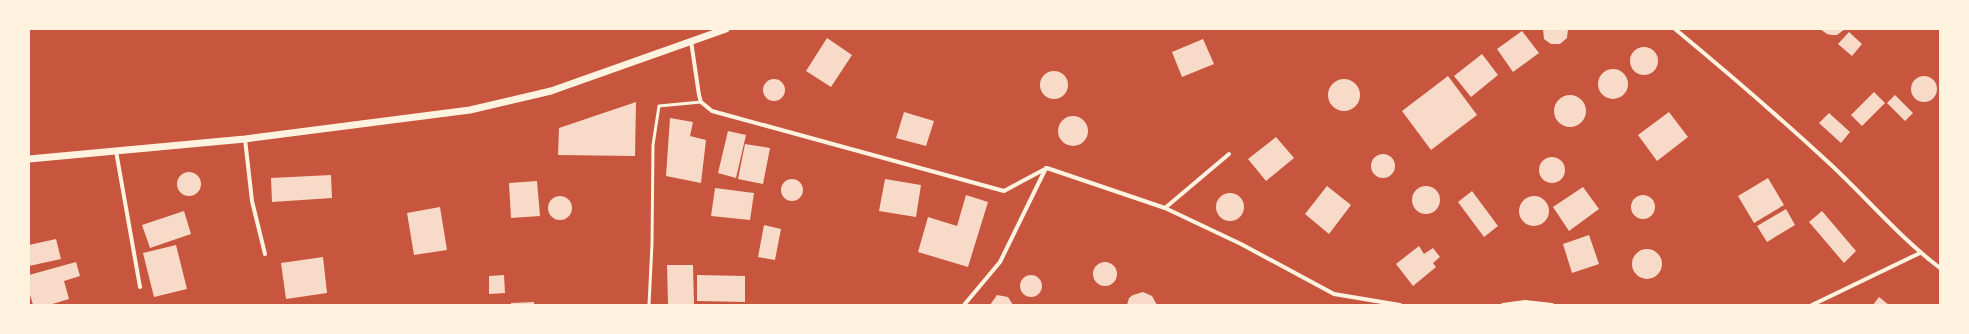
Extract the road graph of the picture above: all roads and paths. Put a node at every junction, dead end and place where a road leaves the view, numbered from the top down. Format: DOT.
graph roads {
  1 [pos="725,29"];
  2 [pos="1675,29"];
  3 [pos="691,41"];
  4 [pos="701,102"];
  5 [pos="245,138"];
  6 [pos="116,151"];
  7 [pos="1229,154"];
  8 [pos="29,159"];
  9 [pos="1047,168"];
  10 [pos="1165,208"];
  11 [pos="1920,253"];
  12 [pos="264,254"];
  13 [pos="1940,268"];
  14 [pos="140,287"];
  15 [pos="649,305"];
  16 [pos="964,305"];
  17 [pos="1400,305"];
  18 [pos="1503,305"];
  19 [pos="1552,305"];
  20 [pos="1812,305"];
  1 -- 3 [label="street"];
  2 -- 11 [label="street"];
  3 -- 4 [label="street"];
  3 -- 5 [label="street"];
  4 -- 9 [label="street"];
  4 -- 15 [label="lane"];
  5 -- 6 [label="street"];
  5 -- 12 [label="street"];
  6 -- 8 [label="street"];
  6 -- 14 [label="street"];
  7 -- 10 [label="street"];
  9 -- 10 [label="street"];
  9 -- 16 [label="street"];
  10 -- 17 [label="street"];
  11 -- 13 [label="street"];
  11 -- 20 [label="street"];
  18 -- 19 [label="street"];
}
